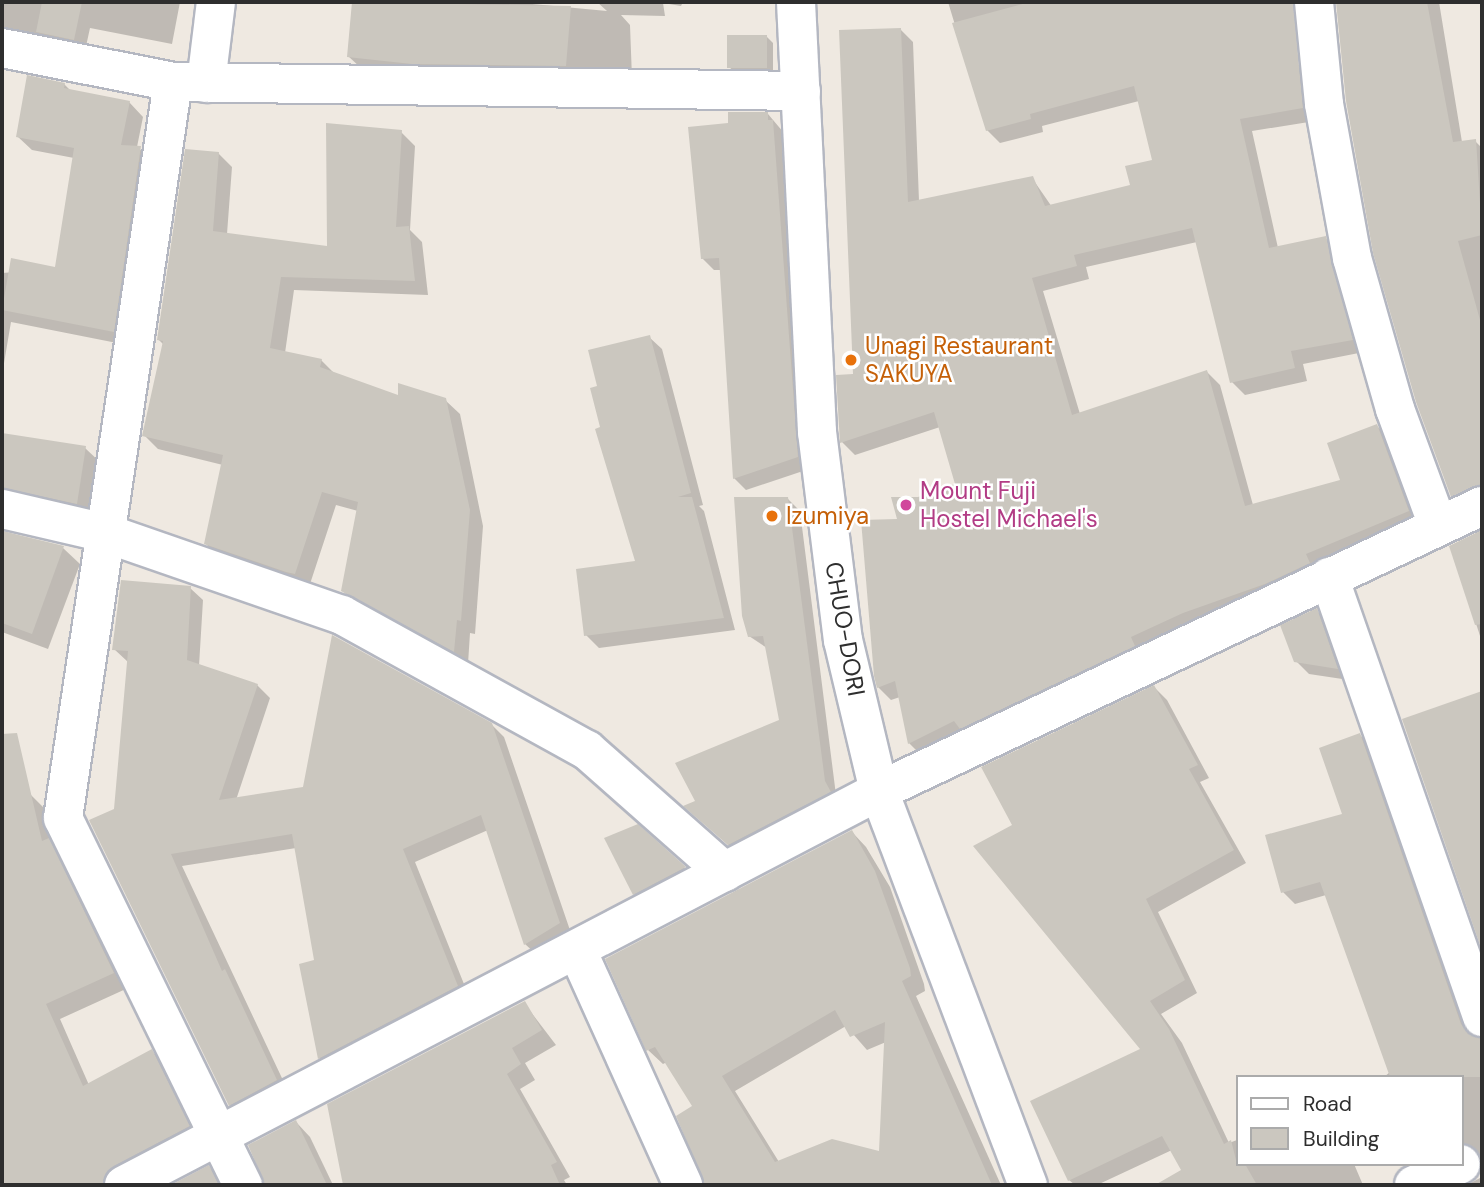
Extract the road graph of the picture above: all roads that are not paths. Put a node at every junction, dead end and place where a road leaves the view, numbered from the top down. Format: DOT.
graph roads {
  1 [pos="216,2"];
  2 [pos="796,2"];
  3 [pos="1314,2"];
  4 [pos="2,48"];
  5 [pos="189,83"];
  6 [pos="801,91"];
  7 [pos="1482,506"];
  8 [pos="2,509"];
  9 [pos="1438,526"];
  10 [pos="105,533"];
  11 [pos="1329,577"];
  12 [pos="879,791"];
  13 [pos="725,872"];
  14 [pos="577,950"];
  15 [pos="1482,1017"];
  16 [pos="219,1138"];
  17 [pos="1482,1155"];
  18 [pos="1463,1163"];
  19 [pos="1457,1166"];
  20 [pos="124,1185"];
  21 [pos="243,1185"];
  22 [pos="683,1185"];
  23 [pos="1028,1185"];
  24 [pos="1414,1185"];
  1 -- 5 [label="street"];
  2 -- 6 [label="street, CHUO-DORI"];
  3 -- 9 [label="street"];
  4 -- 5 [label="street"];
  5 -- 6 [label="street"];
  5 -- 10 [label="street"];
  6 -- 12 [label="street, CHUO-DORI"];
  7 -- 9 [label="street"];
  8 -- 10 [label="street"];
  9 -- 11 [label="street"];
  10 -- 13 [label="street"];
  10 -- 16 [label="street"];
  11 -- 12 [label="street"];
  11 -- 15 [label="street"];
  12 -- 13 [label="street"];
  12 -- 23 [label="street, CHUO-DORI"];
  13 -- 14 [label="street"];
  14 -- 16 [label="street"];
  14 -- 22 [label="street"];
  16 -- 20 [label="street"];
  16 -- 21 [label="street"];
  17 -- 18 [label="street"];
  19 -- 24 [label="street"];
}
